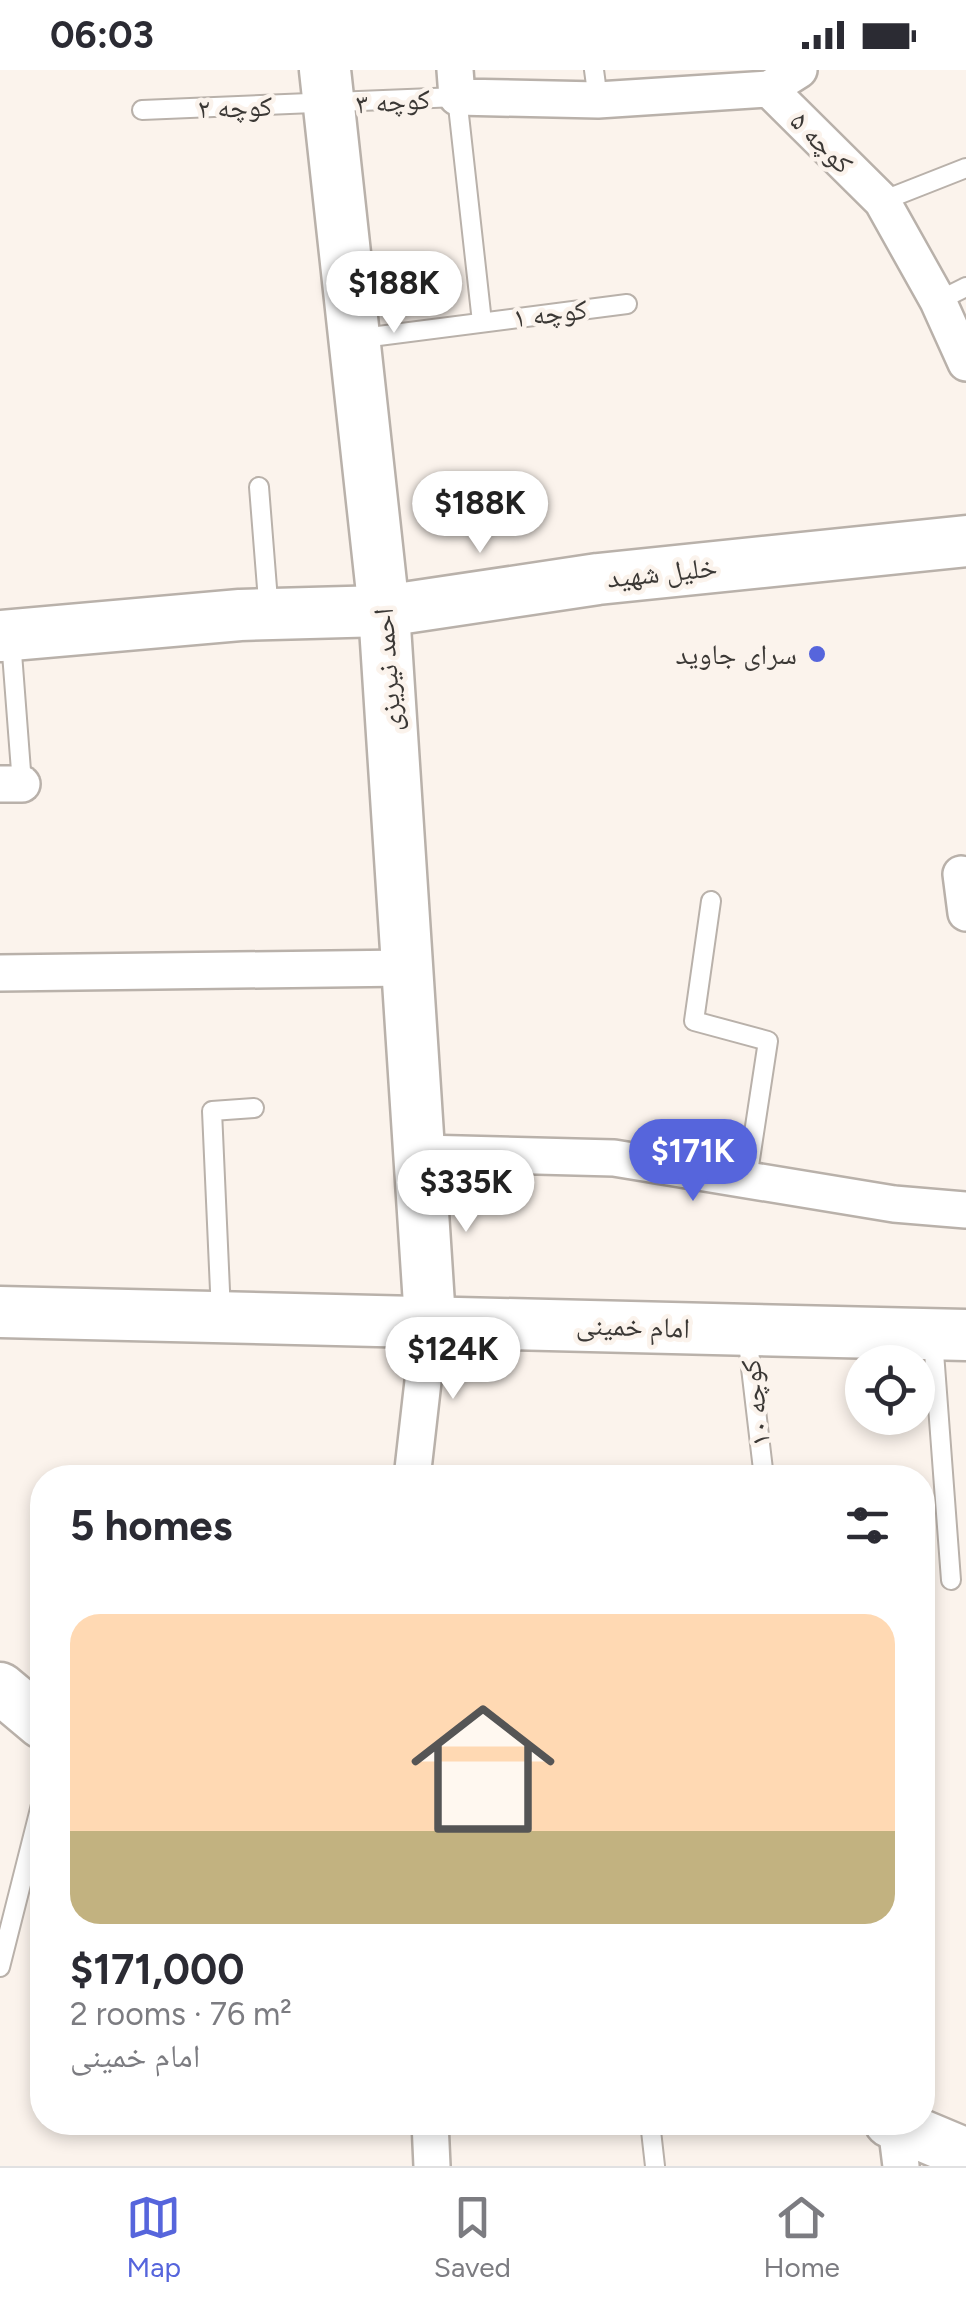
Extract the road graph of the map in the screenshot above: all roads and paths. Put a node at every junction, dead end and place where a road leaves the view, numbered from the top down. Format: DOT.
graph roads {
  1 [pos="784,79"];
  2 [pos="456,83"];
  3 [pos="596,85"];
  4 [pos="327,87"];
  5 [pos="142,110"];
  6 [pos="966,168"];
  7 [pos="882,201"];
  8 [pos="952,294"];
  9 [pos="628,304"];
  10 [pos="482,322"];
  11 [pos="354,338"];
  12 [pos="966,363"];
  13 [pos="260,487"];
  14 [pos="966,541"];
  15 [pos="384,611"];
  16 [pos="269,614"];
  17 [pos="5,636"];
  18 [pos="11,784"];
  19 [pos="960,874"];
  20 [pos="711,902"];
  21 [pos="966,913"];
  22 [pos="407,968"];
  23 [pos="0,973"];
  24 [pos="254,1108"];
  25 [pos="422,1153"];
  26 [pos="746,1179"];
  27 [pos="966,1210"];
  28 [pos="0,1312"];
  29 [pos="221,1319"];
  30 [pos="430,1320"];
  31 [pos="747,1329"];
  32 [pos="949,1334"];
  33 [pos="413,1465"];
  34 [pos="763,1465"];
  35 [pos="951,1580"];
  36 [pos="0,1688"];
  37 [pos="30,1713"];
  38 [pos="30,1849"];
  39 [pos="0,1968"];
  40 [pos="431,2135"];
  41 [pos="651,2135"];
  42 [pos="896,2138"];
  43 [pos="966,2154"];
  44 [pos="432,2166"];
  45 [pos="655,2166"];
  1 -- 3 [label="street, کوچه ۵"];
  1 -- 7 [label="street, کوچه ۵"];
  2 -- 3 [label="street, کوچه ۵"];
  2 -- 4 [label="lane, کوچه ۳"];
  2 -- 10 [label="lane"];
  4 -- 5 [label="lane, کوچه ۲"];
  4 -- 11 [label="street, احمد نیریزی"];
  6 -- 7 [label="lane"];
  7 -- 8 [label="street, کوچه ۵"];
  8 -- 12 [label="street, کوچه ۵"];
  9 -- 10 [label="lane, کوچه ۱"];
  10 -- 11 [label="lane, کوچه ۱"];
  11 -- 15 [label="street, احمد نیریزی"];
  13 -- 16 [label="lane"];
  14 -- 15 [label="street, خلیل شهید"];
  15 -- 16 [label="street, خلیل شهید"];
  15 -- 22 [label="street, احمد نیریزی"];
  16 -- 17 [label="street, خلیل شهید"];
  17 -- 18 [label="lane"];
  19 -- 21 [label="street"];
  20 -- 26 [label="lane"];
  22 -- 23 [label="street"];
  22 -- 25 [label="street, احمد نیریزی"];
  24 -- 29 [label="lane"];
  25 -- 26 [label="street"];
  25 -- 30 [label="street, احمد نیریزی"];
  26 -- 27 [label="street"];
  28 -- 29 [label="street, امام خمینی"];
  29 -- 30 [label="street, امام خمینی"];
  30 -- 31 [label="street, امام خمینی"];
  30 -- 33 [label="street"];
  31 -- 32 [label="street, امام خمینی"];
  31 -- 34 [label="lane, کوچه ۱۰"];
  32 -- 35 [label="lane"];
  36 -- 37 [label="street"];
  38 -- 39 [label="lane"];
  40 -- 44 [label="street"];
  41 -- 45 [label="lane"];
  42 -- 43 [label="street"];
}
